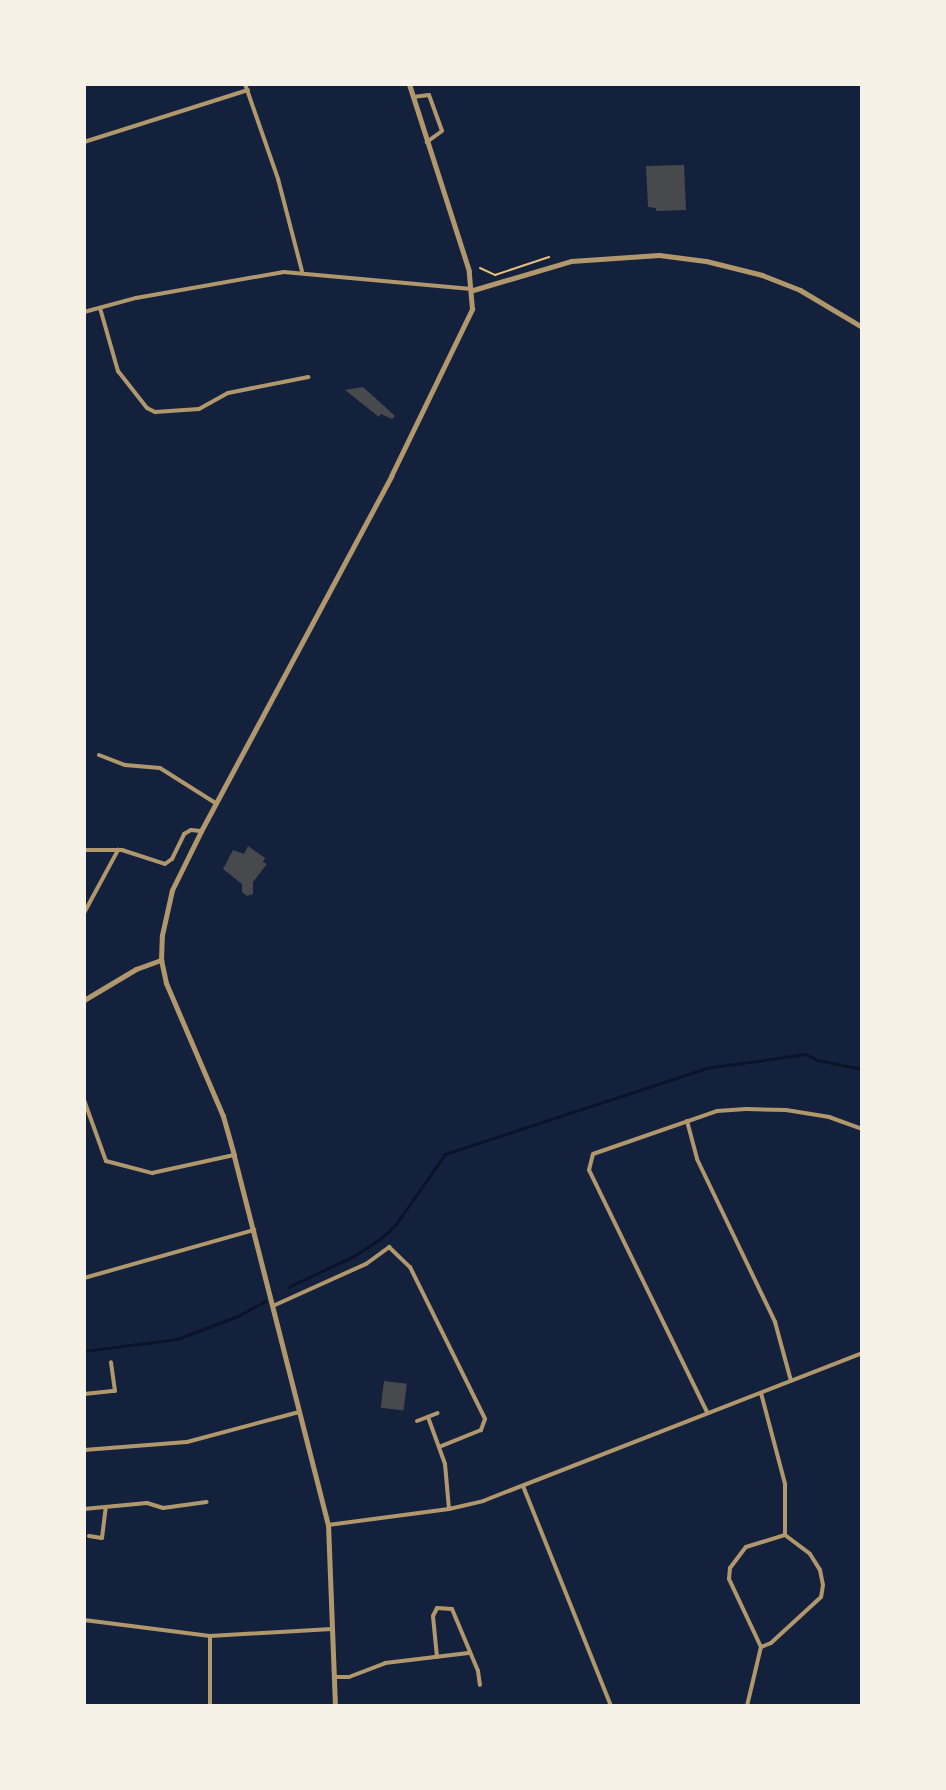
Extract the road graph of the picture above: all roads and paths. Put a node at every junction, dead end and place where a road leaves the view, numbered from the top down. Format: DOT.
graph roads {
  1 [pos="245,84"];
  2 [pos="409,84"];
  3 [pos="248,90"];
  4 [pos="413,97"];
  5 [pos="84,142"];
  6 [pos="427,142"];
  7 [pos="549,257"];
  8 [pos="480,268"];
  9 [pos="302,271"];
  10 [pos="473,290"];
  11 [pos="100,308"];
  12 [pos="84,312"];
  13 [pos="862,327"];
  14 [pos="308,377"];
  15 [pos="289,381"];
  16 [pos="291,391"];
  17 [pos="99,755"];
  18 [pos="217,804"];
  19 [pos="201,831"];
  20 [pos="84,850"];
  21 [pos="118,850"];
  22 [pos="84,913"];
  23 [pos="161,960"];
  24 [pos="84,1000"];
  25 [pos="84,1100"];
  26 [pos="687,1121"];
  27 [pos="862,1129"];
  28 [pos="234,1155"];
  29 [pos="254,1230"];
  30 [pos="84,1278"];
  31 [pos="275,1305"];
  32 [pos="862,1353"];
  33 [pos="111,1362"];
  34 [pos="791,1381"];
  35 [pos="761,1393"];
  36 [pos="84,1394"];
  37 [pos="301,1411"];
  38 [pos="707,1412"];
  39 [pos="438,1413"];
  40 [pos="428,1417"];
  41 [pos="417,1421"];
  42 [pos="439,1447"];
  43 [pos="84,1450"];
  44 [pos="523,1486"];
  45 [pos="207,1502"];
  46 [pos="106,1507"];
  47 [pos="84,1509"];
  48 [pos="449,1509"];
  49 [pos="328,1525"];
  50 [pos="785,1535"];
  51 [pos="89,1536"];
  52 [pos="84,1620"];
  53 [pos="333,1629"];
  54 [pos="210,1636"];
  55 [pos="761,1647"];
  56 [pos="468,1653"];
  57 [pos="437,1657"];
  58 [pos="334,1677"];
  59 [pos="480,1685"];
  60 [pos="210,1706"];
  61 [pos="335,1706"];
  62 [pos="611,1706"];
  63 [pos="747,1706"];
  1 -- 3 [label="street"];
  2 -- 4 [label="street"];
  3 -- 5 [label="street"];
  3 -- 9 [label="street"];
  4 -- 6 [label="street"];
  4 -- 6 [label="street"];
  6 -- 10 [label="street"];
  7 -- 8 [label="path"];
  9 -- 10 [label="street"];
  9 -- 11 [label="street"];
  10 -- 13 [label="street"];
  10 -- 18 [label="street"];
  11 -- 12 [label="street"];
  11 -- 15 [label="street"];
  14 -- 15 [label="street"];
  15 -- 16 [label="street"];
  17 -- 18 [label="street"];
  18 -- 19 [label="street"];
  19 -- 21 [label="street"];
  19 -- 23 [label="street"];
  20 -- 21 [label="street"];
  21 -- 22 [label="street"];
  23 -- 24 [label="street"];
  23 -- 28 [label="street"];
  25 -- 28 [label="street"];
  26 -- 27 [label="street"];
  26 -- 34 [label="street"];
  26 -- 38 [label="street"];
  28 -- 29 [label="street"];
  29 -- 30 [label="street"];
  29 -- 31 [label="street"];
  31 -- 37 [label="street"];
  31 -- 42 [label="street"];
  32 -- 34 [label="street"];
  33 -- 36 [label="street"];
  34 -- 35 [label="street"];
  35 -- 38 [label="street"];
  35 -- 50 [label="street"];
  37 -- 43 [label="street"];
  37 -- 49 [label="street"];
  38 -- 44 [label="street"];
  39 -- 40 [label="street"];
  40 -- 41 [label="street"];
  40 -- 42 [label="street"];
  42 -- 48 [label="street"];
  44 -- 48 [label="street"];
  44 -- 62 [label="street"];
  45 -- 46 [label="street"];
  46 -- 47 [label="street"];
  46 -- 51 [label="street"];
  48 -- 49 [label="street"];
  49 -- 53 [label="street"];
  50 -- 55 [label="street"];
  50 -- 55 [label="street"];
  52 -- 54 [label="street"];
  53 -- 54 [label="street"];
  53 -- 58 [label="street"];
  54 -- 60 [label="street"];
  55 -- 63 [label="street"];
  56 -- 57 [label="street"];
  56 -- 57 [label="street"];
  56 -- 59 [label="street"];
  57 -- 58 [label="street"];
  58 -- 61 [label="street"];
}
